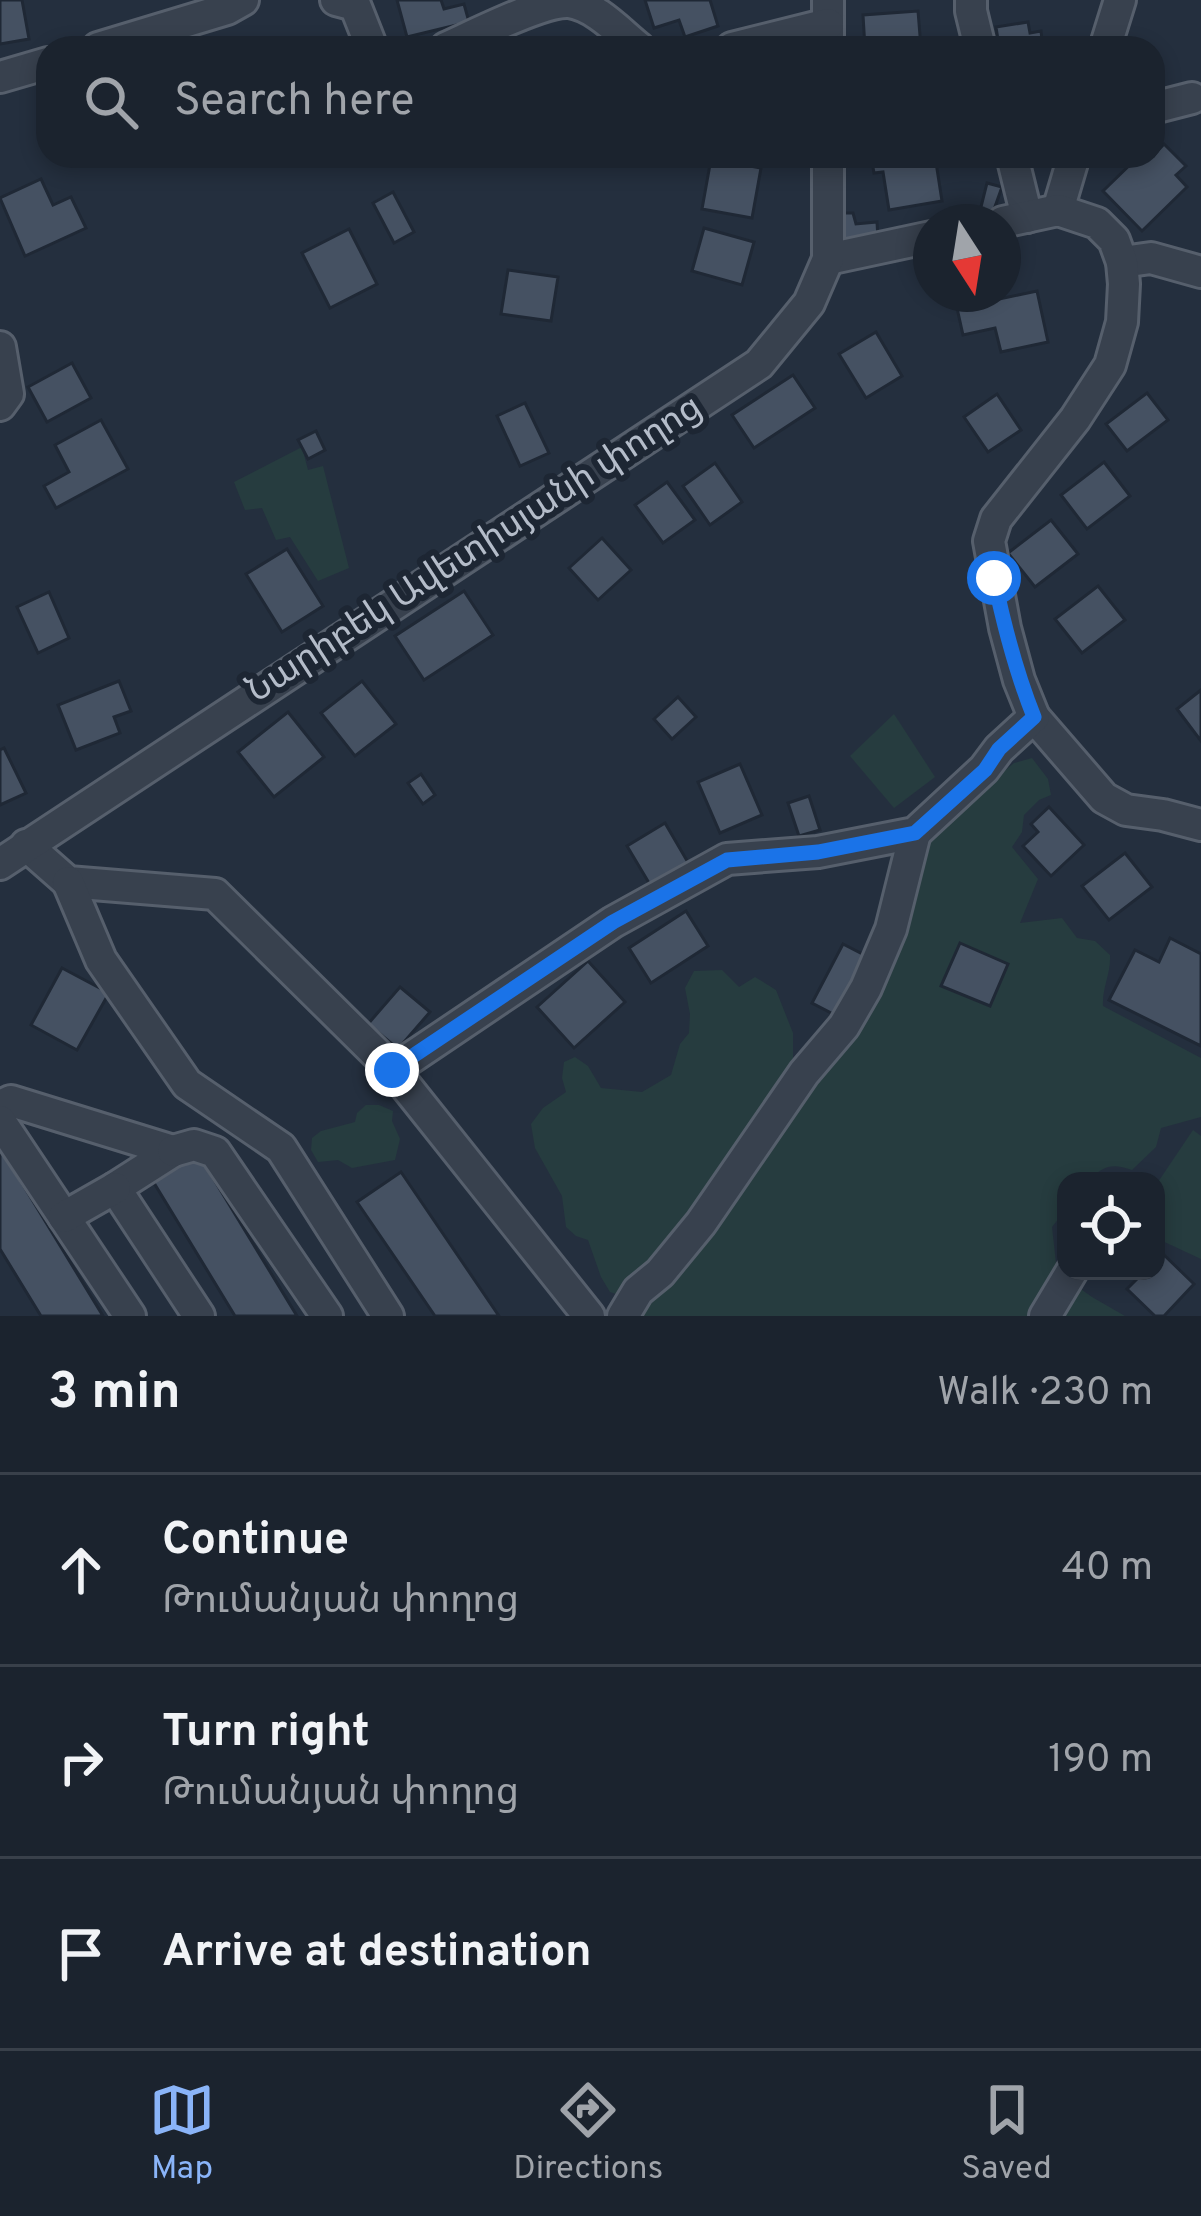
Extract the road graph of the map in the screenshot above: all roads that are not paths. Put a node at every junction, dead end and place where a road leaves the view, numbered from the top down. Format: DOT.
graph roads {
  1 [pos="243,0"];
  2 [pos="336,0"];
  3 [pos="971,0"];
  4 [pos="1120,0"];
  5 [pos="828,24"];
  6 [pos="138,36"];
  7 [pos="368,36"];
  8 [pos="473,36"];
  9 [pos="625,36"];
  10 [pos="780,36"];
  11 [pos="977,36"];
  12 [pos="1110,36"];
  13 [pos="36,66"];
  14 [pos="0,77"];
  15 [pos="1192,98"];
  16 [pos="1165,105"];
  17 [pos="829,168"];
  18 [pos="1013,168"];
  19 [pos="1070,168"];
  20 [pos="1014,204"];
  21 [pos="1058,210"];
  22 [pos="1021,218"];
  23 [pos="913,241"];
  24 [pos="828,259"];
  25 [pos="1122,262"];
  26 [pos="1201,272"];
  27 [pos="0,347"];
  28 [pos="0,406"];
  29 [pos="1034,717"];
  30 [pos="1201,825"];
  31 [pos="915,833"];
  32 [pos="26,845"];
  33 [pos="0,864"];
  34 [pos="68,882"];
  35 [pos="392,1070"];
  36 [pos="0,1106"];
  37 [pos="0,1121"];
  38 [pos="172,1151"];
  39 [pos="115,1188"];
  40 [pos="64,1217"];
  41 [pos="1067,1280"];
  42 [pos="130,1316"];
  43 [pos="199,1316"];
  44 [pos="327,1316"];
  45 [pos="388,1316"];
  46 [pos="589,1316"];
  47 [pos="623,1316"];
  48 [pos="1045,1316"];
  1 -- 6 [label="street"];
  2 -- 7 [label="street"];
  3 -- 11 [label="street"];
  4 -- 12 [label="street"];
  5 -- 10 [label="street"];
  8 -- 9 [label="street"];
  13 -- 14 [label="street"];
  15 -- 16 [label="street"];
  17 -- 24 [label="street, Նարիբեկ Ավետիսյանի փողոց"];
  18 -- 20 [label="street"];
  19 -- 21 [label="street"];
  21 -- 22 [label="street"];
  21 -- 25 [label="street"];
  23 -- 24 [label="street"];
  24 -- 32 [label="street, Նարիբեկ Ավետիսյանի փողոց"];
  25 -- 26 [label="street"];
  25 -- 29 [label="street"];
  27 -- 28 [label="street"];
  29 -- 30 [label="street"];
  29 -- 31 [label="street"];
  31 -- 35 [label="street"];
  31 -- 47 [label="street"];
  32 -- 33 [label="street, Նարիբեկ Ավետիսյանի փողոց"];
  32 -- 34 [label="street"];
  34 -- 35 [label="street"];
  34 -- 45 [label="street"];
  35 -- 46 [label="street"];
  36 -- 38 [label="street"];
  37 -- 40 [label="street"];
  38 -- 39 [label="street"];
  38 -- 44 [label="street"];
  39 -- 40 [label="street"];
  39 -- 43 [label="street"];
  40 -- 42 [label="street"];
  41 -- 48 [label="street"];
}
